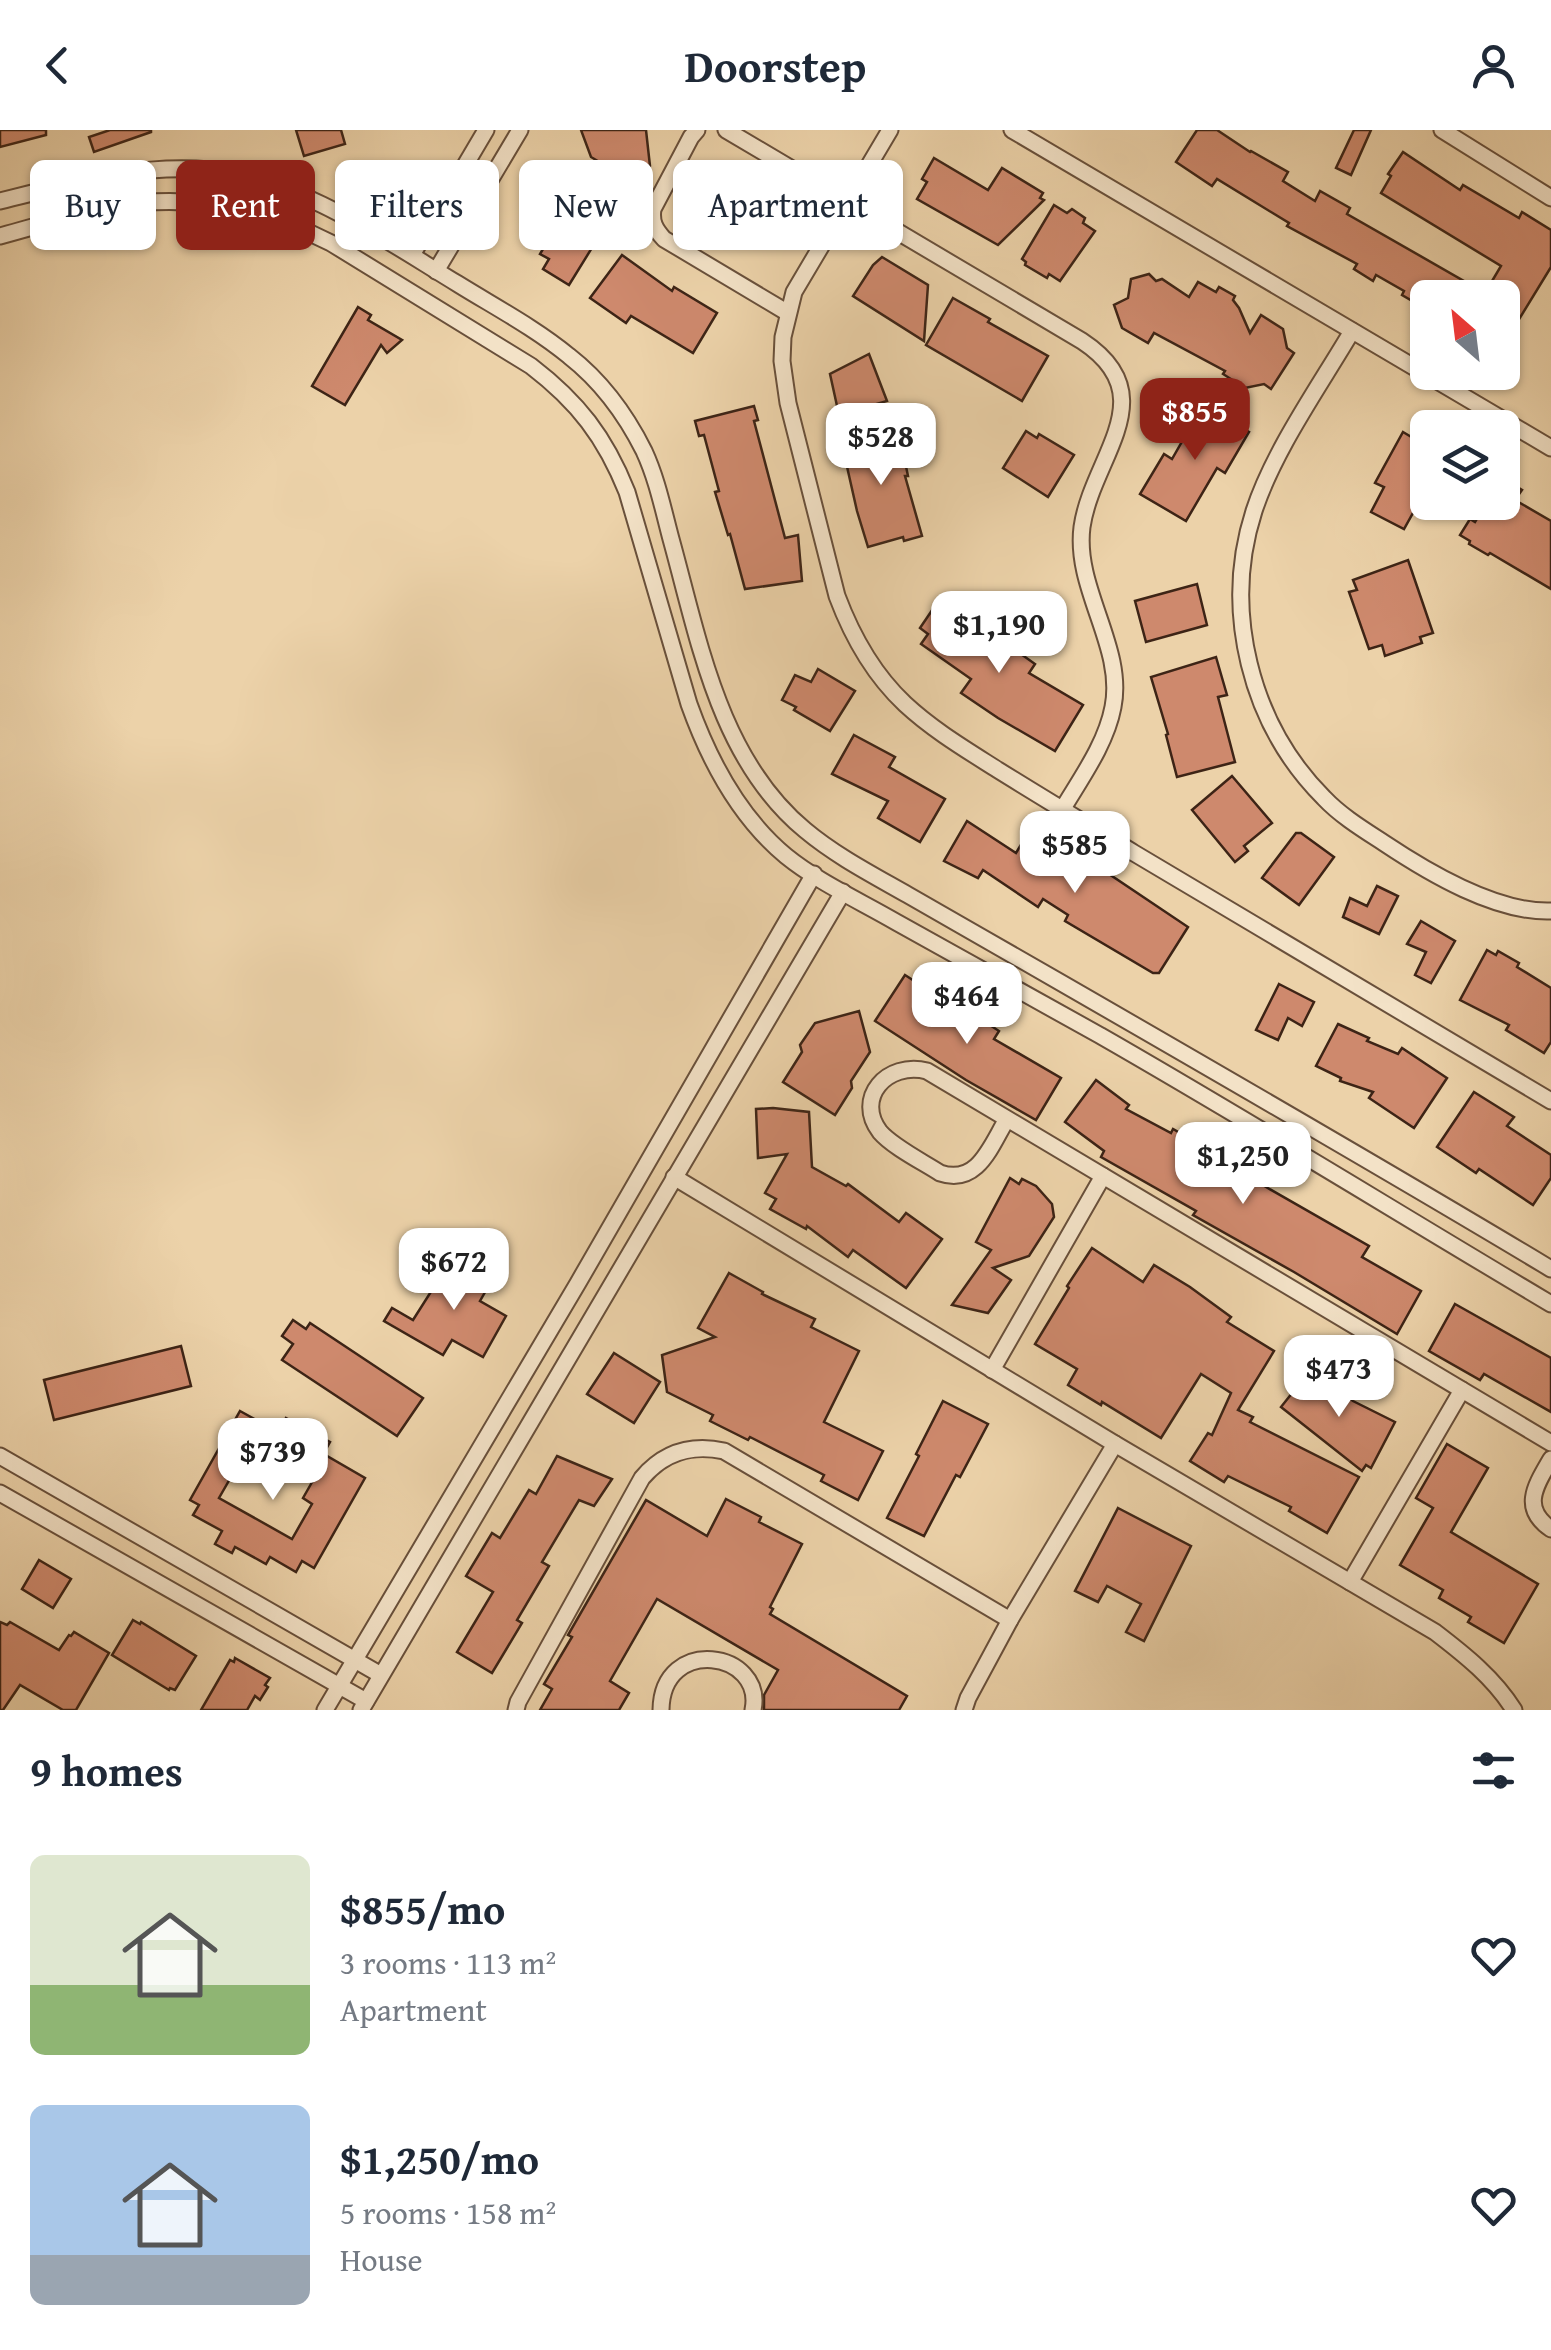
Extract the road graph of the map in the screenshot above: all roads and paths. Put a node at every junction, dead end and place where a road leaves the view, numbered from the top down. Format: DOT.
graph roads {
  1 [pos="486,130"];
  2 [pos="520,130"];
  3 [pos="698,130"];
  4 [pos="726,130"];
  5 [pos="890,130"];
  6 [pos="1012,130"];
  7 [pos="1442,130"];
  8 [pos="777,160"];
  9 [pos="871,160"];
  10 [pos="156,169"];
  11 [pos="30,194"];
  12 [pos="1551,198"];
  13 [pos="0,201"];
  14 [pos="156,203"];
  15 [pos="30,228"];
  16 [pos="903,235"];
  17 [pos="0,236"];
  18 [pos="818,250"];
  19 [pos="412,255"];
  20 [pos="436,271"];
  21 [pos="788,313"];
  22 [pos="528,328"];
  23 [pos="1352,331"];
  24 [pos="513,355"];
  25 [pos="1551,448"];
  26 [pos="1062,810"];
  27 [pos="814,874"];
  28 [pos="843,892"];
  29 [pos="1551,911"];
  30 [pos="1030,965"];
  31 [pos="1016,990"];
  32 [pos="1551,1101"];
  33 [pos="1007,1119"];
  34 [pos="1103,1176"];
  35 [pos="674,1178"];
  36 [pos="1551,1268"];
  37 [pos="1551,1304"];
  38 [pos="992,1370"];
  39 [pos="1462,1390"];
  40 [pos="1551,1443"];
  41 [pos="1115,1444"];
  42 [pos="0,1456"];
  43 [pos="1551,1460"];
  44 [pos="0,1493"];
  45 [pos="1551,1530"];
  46 [pos="1350,1582"];
  47 [pos="1010,1620"];
  48 [pos="355,1660"];
  49 [pos="382,1675"];
  50 [pos="339,1686"];
  51 [pos="364,1706"];
  52 [pos="325,1710"];
  53 [pos="516,1710"];
  54 [pos="662,1710"];
  55 [pos="753,1710"];
  56 [pos="964,1710"];
  57 [pos="1514,1710"];
  1 -- 19 [label="street"];
  2 -- 20 [label="street"];
  3 -- 21 [label="street"];
  4 -- 8 [label="street"];
  5 -- 9 [label="street"];
  6 -- 23 [label="street"];
  7 -- 12 [label="street"];
  10 -- 19 [label="street"];
  11 -- 13 [label="street"];
  14 -- 24 [label="street"];
  15 -- 17 [label="street"];
  16 -- 26 [label="street"];
  18 -- 21 [label="street"];
  19 -- 20 [label="street"];
  20 -- 22 [label="street"];
  21 -- 26 [label="street"];
  22 -- 24 [label="street"];
  22 -- 30 [label="street"];
  23 -- 25 [label="street"];
  23 -- 29 [label="street"];
  24 -- 27 [label="street"];
  26 -- 32 [label="street"];
  27 -- 28 [label="street"];
  27 -- 48 [label="street"];
  28 -- 31 [label="street"];
  28 -- 35 [label="street"];
  30 -- 31 [label="street"];
  30 -- 36 [label="street"];
  31 -- 37 [label="street"];
  33 -- 33 [label="street"];
  33 -- 34 [label="street"];
  34 -- 38 [label="street"];
  34 -- 39 [label="street"];
  35 -- 38 [label="street"];
  35 -- 49 [label="street"];
  38 -- 41 [label="street"];
  39 -- 40 [label="street"];
  39 -- 46 [label="street"];
  41 -- 46 [label="street"];
  41 -- 47 [label="street"];
  42 -- 48 [label="street"];
  43 -- 45 [label="street"];
  44 -- 50 [label="street"];
  46 -- 57 [label="street"];
  47 -- 53 [label="street"];
  47 -- 56 [label="street"];
  48 -- 49 [label="street"];
  48 -- 50 [label="street"];
  49 -- 51 [label="street"];
  50 -- 51 [label="street"];
  50 -- 52 [label="street"];
  54 -- 55 [label="street"];
}
